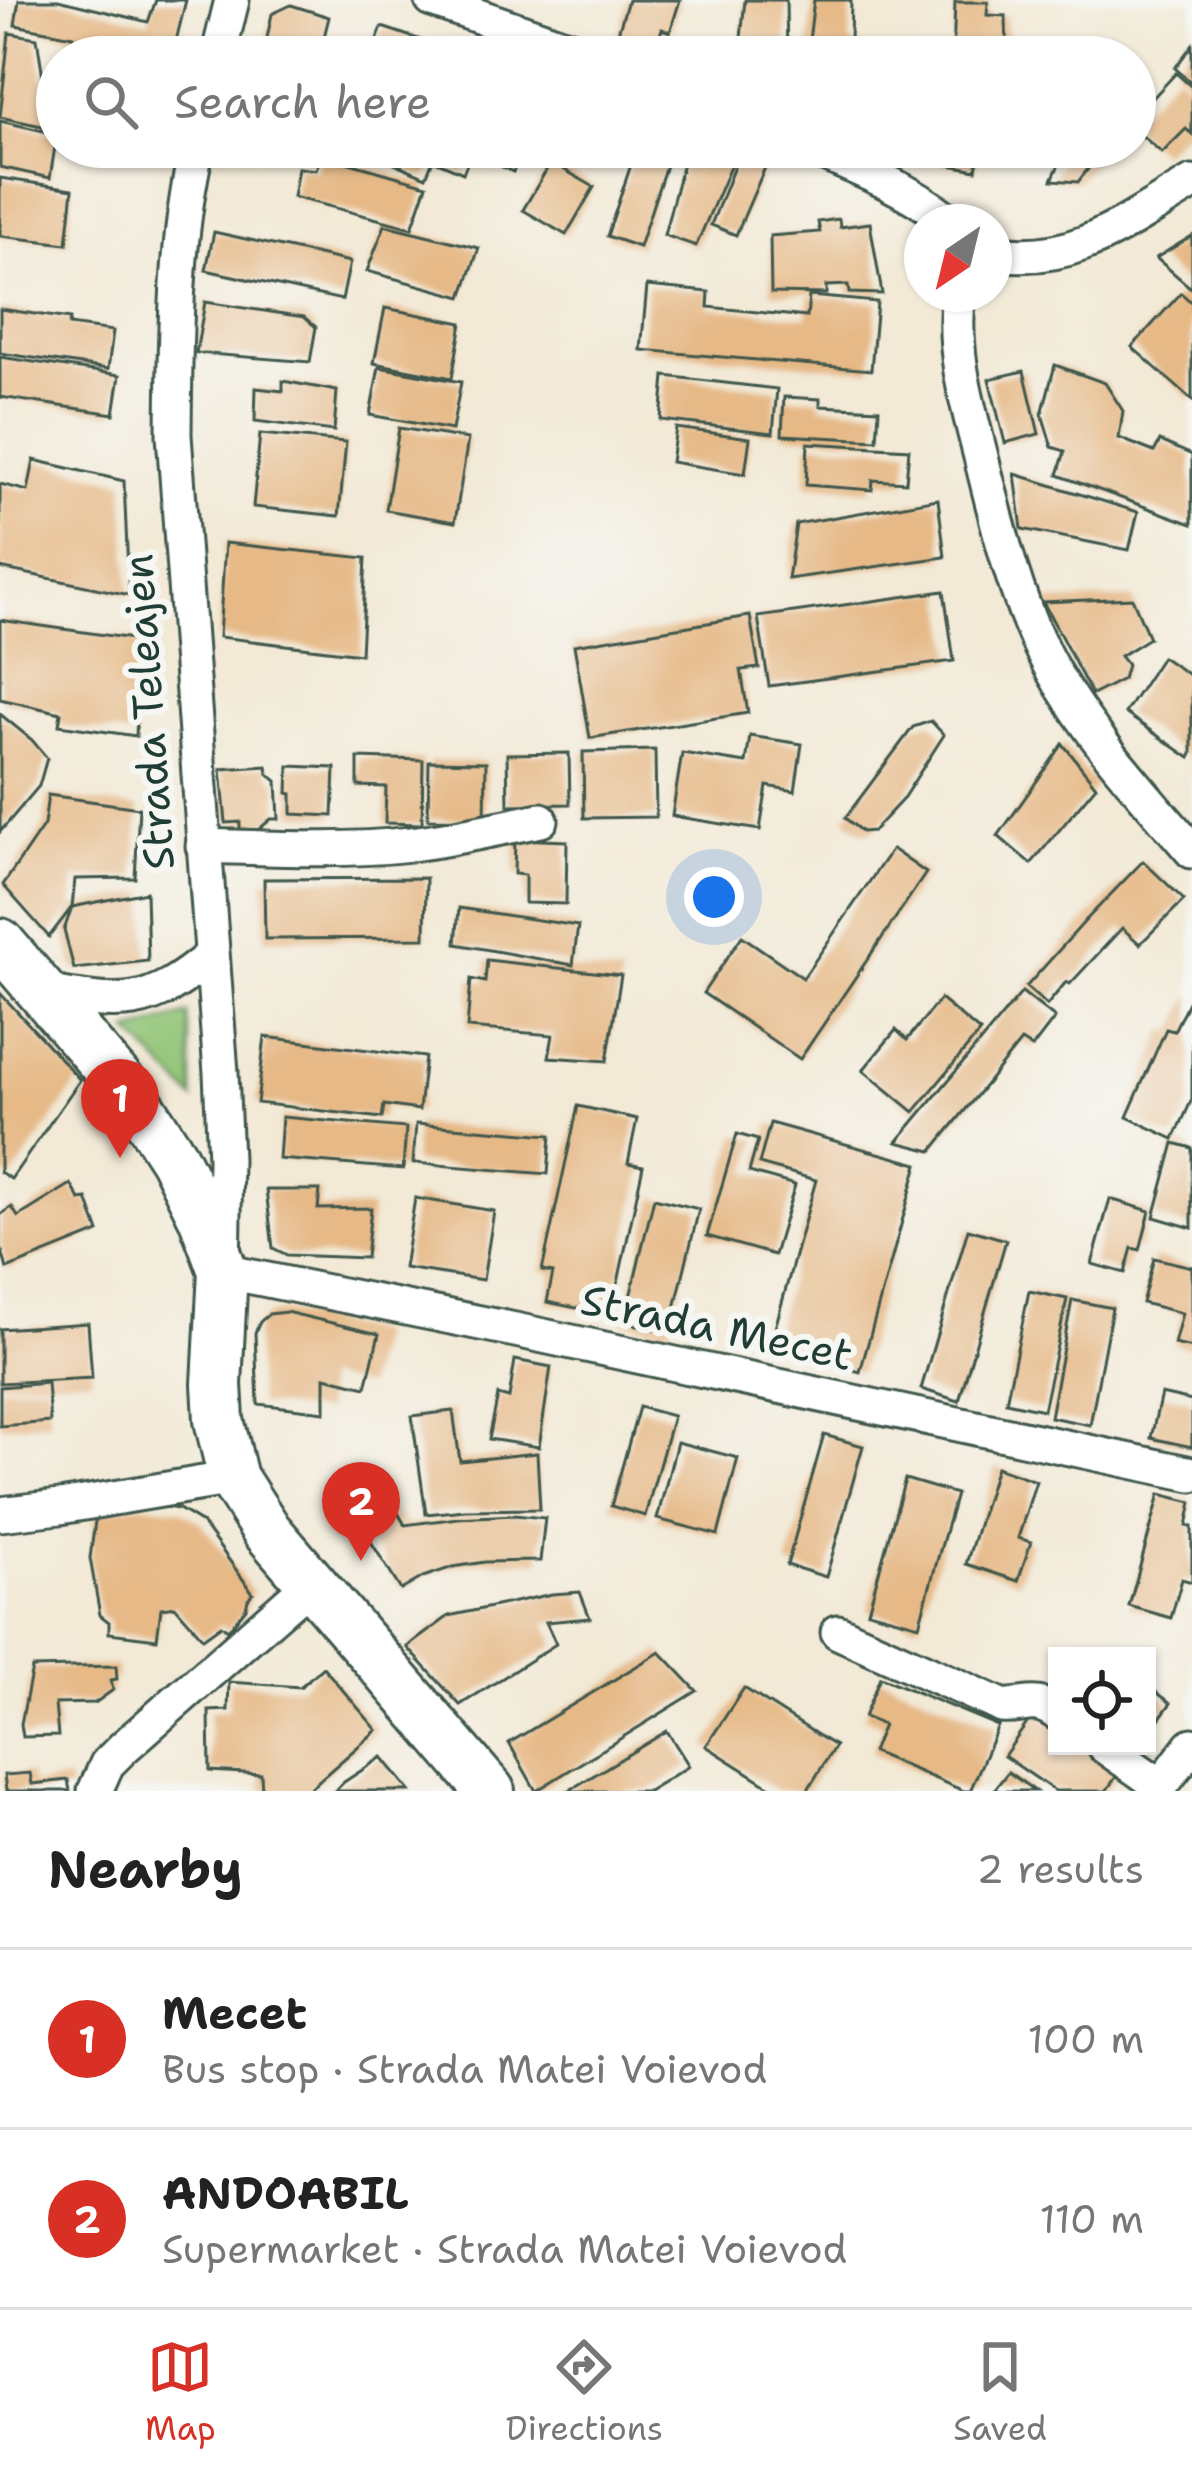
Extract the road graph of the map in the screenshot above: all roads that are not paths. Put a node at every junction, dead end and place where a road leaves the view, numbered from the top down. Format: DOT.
graph roads {
  1 [pos="232,0"];
  2 [pos="432,0"];
  3 [pos="223,36"];
  4 [pos="536,36"];
  5 [pos="192,168"];
  6 [pos="857,168"];
  7 [pos="1192,183"];
  8 [pos="927,204"];
  9 [pos="1012,254"];
  10 [pos="958,312"];
  11 [pos="542,820"];
  12 [pos="202,846"];
  13 [pos="1192,851"];
  14 [pos="0,943"];
  15 [pos="211,956"];
  16 [pos="44,992"];
  17 [pos="223,1271"];
  18 [pos="1192,1474"];
  19 [pos="233,1478"];
  20 [pos="0,1514"];
  21 [pos="311,1583"];
  22 [pos="838,1632"];
  23 [pos="1048,1707"];
  24 [pos="1192,1745"];
  25 [pos="1116,1755"];
  26 [pos="1159,1788"];
  27 [pos="94,1791"];
  28 [pos="490,1791"];
  1 -- 3 [label="street"];
  2 -- 4 [label="street"];
  5 -- 12 [label="street, Strada Teleajen"];
  6 -- 8 [label="street"];
  7 -- 9 [label="street"];
  10 -- 13 [label="street"];
  11 -- 12 [label="street"];
  12 -- 15 [label="street, Strada Teleajen"];
  14 -- 16 [label="street"];
  15 -- 16 [label="street"];
  15 -- 17 [label="street, Strada Teleajen"];
  16 -- 17 [label="street"];
  17 -- 18 [label="street, Strada Mecet"];
  17 -- 19 [label="street"];
  19 -- 20 [label="street"];
  19 -- 21 [label="street"];
  21 -- 27 [label="street"];
  21 -- 28 [label="street"];
  22 -- 23 [label="street"];
  24 -- 26 [label="street"];
  25 -- 26 [label="street"];
}
